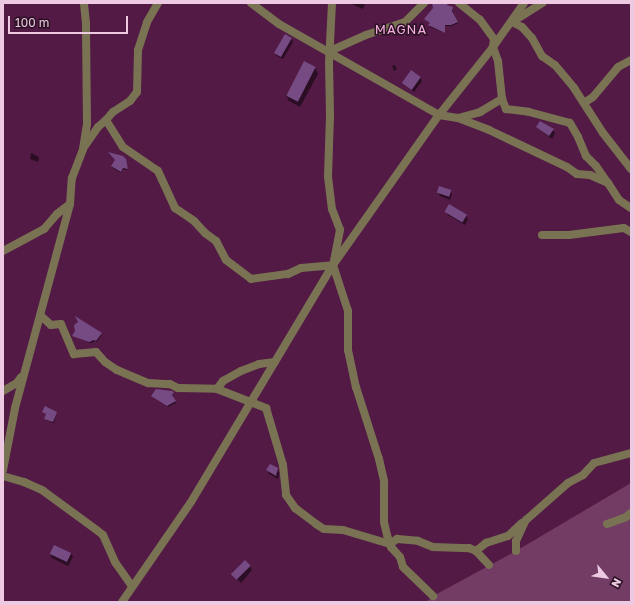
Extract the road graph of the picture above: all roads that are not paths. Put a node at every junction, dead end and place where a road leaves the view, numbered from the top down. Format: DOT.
graph roads {
  1 [pos="84,3"];
  2 [pos="158,3"];
  3 [pos="250,3"];
  4 [pos="332,3"];
  5 [pos="424,3"];
  6 [pos="459,3"];
  7 [pos="524,3"];
  8 [pos="543,3"];
  9 [pos="512,22"];
  10 [pos="493,47"];
  11 [pos="330,51"];
  12 [pos="631,60"];
  13 [pos="502,99"];
  14 [pos="584,103"];
  15 [pos="439,115"];
  16 [pos="458,118"];
  17 [pos="106,120"];
  18 [pos="83,149"];
  19 [pos="631,169"];
  20 [pos="608,184"];
  21 [pos="70,204"];
  22 [pos="631,208"];
  23 [pos="631,232"];
  24 [pos="542,235"];
  25 [pos="3,251"];
  26 [pos="333,265"];
  27 [pos="41,316"];
  28 [pos="275,362"];
  29 [pos="26,365"];
  30 [pos="217,389"];
  31 [pos="3,391"];
  32 [pos="252,401"];
  33 [pos="631,453"];
  34 [pos="3,470"];
  35 [pos="3,476"];
  36 [pos="631,513"];
  37 [pos="526,520"];
  38 [pos="606,524"];
  39 [pos="390,544"];
  40 [pos="516,550"];
  41 [pos="476,551"];
  42 [pos="489,565"];
  43 [pos="132,586"];
  44 [pos="433,596"];
  45 [pos="122,602"];
  1 -- 18 [label="street"];
  2 -- 17 [label="street"];
  3 -- 11 [label="street"];
  4 -- 11 [label="street"];
  5 -- 11 [label="street"];
  6 -- 10 [label="street"];
  7 -- 9 [label="street"];
  8 -- 9 [label="street"];
  9 -- 10 [label="street"];
  9 -- 14 [label="street"];
  10 -- 13 [label="street"];
  10 -- 15 [label="street"];
  11 -- 15 [label="street"];
  11 -- 26 [label="street"];
  12 -- 14 [label="street"];
  13 -- 16 [label="street"];
  13 -- 20 [label="street"];
  14 -- 19 [label="street"];
  15 -- 16 [label="street"];
  15 -- 26 [label="street"];
  16 -- 20 [label="street"];
  17 -- 18 [label="street"];
  17 -- 26 [label="street"];
  18 -- 21 [label="street"];
  20 -- 22 [label="street"];
  21 -- 25 [label="street"];
  21 -- 27 [label="street"];
  23 -- 24 [label="street"];
  26 -- 28 [label="street"];
  26 -- 39 [label="street"];
  27 -- 29 [label="street"];
  27 -- 30 [label="street"];
  28 -- 30 [label="street"];
  28 -- 32 [label="street"];
  29 -- 31 [label="street"];
  29 -- 34 [label="street"];
  30 -- 32 [label="street"];
  32 -- 39 [label="street"];
  32 -- 43 [label="street"];
  33 -- 37 [label="street"];
  35 -- 43 [label="street"];
  36 -- 38 [label="street"];
  37 -- 40 [label="street"];
  37 -- 41 [label="street"];
  39 -- 41 [label="street"];
  39 -- 44 [label="street"];
  41 -- 42 [label="street"];
  43 -- 45 [label="street"];
}
